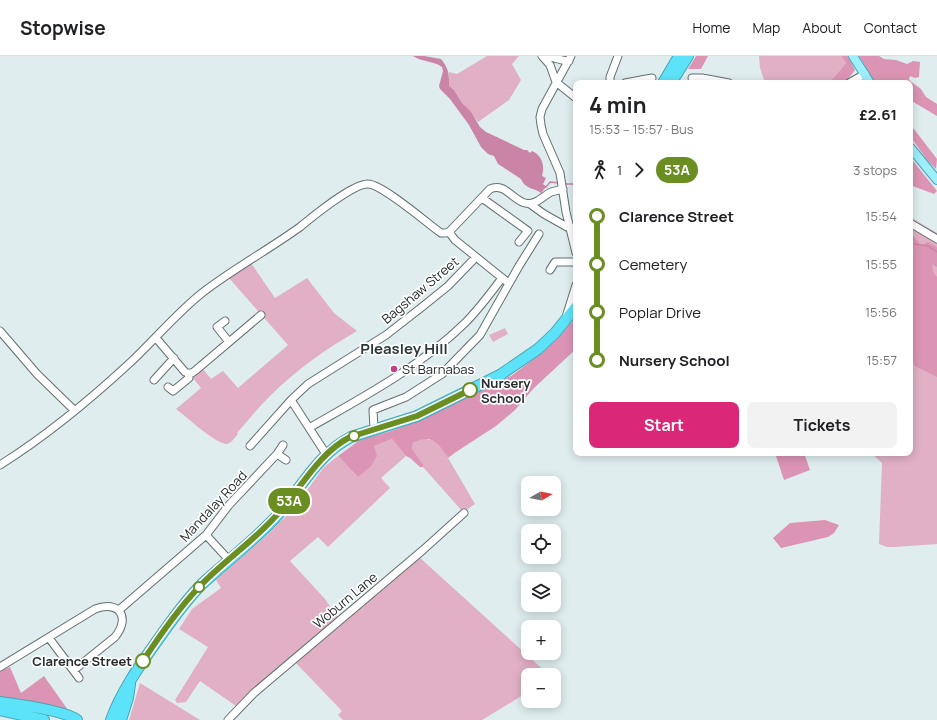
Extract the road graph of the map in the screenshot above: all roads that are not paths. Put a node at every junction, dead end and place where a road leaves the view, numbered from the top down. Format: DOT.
graph roads {
  1 [pos="542,56"];
  2 [pos="547,56"];
  3 [pos="618,56"];
  4 [pos="679,56"];
  5 [pos="688,56"];
  6 [pos="853,56"];
  7 [pos="570,58"];
  8 [pos="865,74"];
  9 [pos="652,78"];
  10 [pos="692,78"];
  11 [pos="610,80"];
  12 [pos="641,80"];
  13 [pos="665,80"];
  14 [pos="673,80"];
  15 [pos="713,80"];
  16 [pos="854,80"];
  17 [pos="868,80"];
  18 [pos="556,82"];
  19 [pos="573,96"];
  20 [pos="913,151"];
  21 [pos="937,180"];
  22 [pos="563,188"];
  23 [pos="482,198"];
  24 [pos="530,204"];
  25 [pos="913,225"];
  26 [pos="570,226"];
  27 [pos="449,232"];
  28 [pos="539,234"];
  29 [pos="937,239"];
  30 [pos="573,240"];
  31 [pos="519,242"];
  32 [pos="476,257"];
  33 [pos="573,262"];
  34 [pos="550,270"];
  35 [pos="502,278"];
  36 [pos="509,283"];
  37 [pos="573,295"];
  38 [pos="573,311"];
  39 [pos="260,315"];
  40 [pos="225,321"];
  41 [pos="565,321"];
  42 [pos="0,331"];
  43 [pos="156,338"];
  44 [pos="229,342"];
  45 [pos="174,358"];
  46 [pos="188,373"];
  47 [pos="154,380"];
  48 [pos="168,387"];
  49 [pos="291,400"];
  50 [pos="74,410"];
  51 [pos="310,428"];
  52 [pos="374,429"];
  53 [pos="283,445"];
  54 [pos="250,446"];
  55 [pos="278,454"];
  56 [pos="326,454"];
  57 [pos="286,460"];
  58 [pos="0,465"];
  59 [pos="464,513"];
  60 [pos="206,536"];
  61 [pos="229,560"];
  62 [pos="119,610"];
  63 [pos="50,638"];
  64 [pos="0,667"];
  65 [pos="74,670"];
  66 [pos="79,678"];
  67 [pos="0,702"];
  68 [pos="0,710"];
  69 [pos="44,717"];
  70 [pos="76,719"];
  71 [pos="111,719"];
  72 [pos="85,720"];
  73 [pos="228,720"];
  1 -- 18 [label="street"];
  2 -- 7 [label="street"];
  3 -- 11 [label="street"];
  4 -- 13 [label="highway"];
  5 -- 14 [label="highway"];
  6 -- 8 [label="main road"];
  7 -- 18 [label="street"];
  8 -- 16 [label="street"];
  8 -- 17 [label="main road"];
  9 -- 12 [label="street"];
  10 -- 15 [label="street"];
  18 -- 19 [label="street"];
  18 -- 22 [label="street"];
  20 -- 21 [label="main road"];
  22 -- 24 [label="street"];
  22 -- 26 [label="street"];
  23 -- 24 [label="street"];
  23 -- 27 [label="street"];
  23 -- 31 [label="street"];
  24 -- 26 [label="street"];
  25 -- 29 [label="street"];
  26 -- 30 [label="street"];
  27 -- 32 [label="street"];
  27 -- 43 [label="street"];
  28 -- 36 [label="street"];
  32 -- 35 [label="street"];
  32 -- 49 [label="street, Bagshaw Street"];
  33 -- 34 [label="street"];
  35 -- 36 [label="street"];
  35 -- 51 [label="street"];
  36 -- 52 [label="street"];
  37 -- 41 [label="street"];
  38 -- 41 [label="highway"];
  39 -- 44 [label="street"];
  40 -- 44 [label="street"];
  41 -- 52 [label="highway"];
  42 -- 50 [label="street"];
  43 -- 45 [label="street"];
  43 -- 50 [label="street"];
  44 -- 46 [label="street"];
  45 -- 46 [label="street"];
  45 -- 47 [label="street"];
  46 -- 48 [label="street"];
  49 -- 51 [label="street"];
  49 -- 54 [label="street, Bagshaw Street"];
  50 -- 58 [label="street"];
  51 -- 56 [label="street"];
  52 -- 56 [label="highway"];
  53 -- 55 [label="street, Mandalay Road"];
  55 -- 57 [label="street"];
  55 -- 60 [label="street, Mandalay Road"];
  56 -- 61 [label="highway"];
  59 -- 73 [label="street, Woburn Lane"];
  60 -- 61 [label="street"];
  60 -- 62 [label="street, Mandalay Road"];
  61 -- 71 [label="highway"];
  62 -- 63 [label="street"];
  62 -- 65 [label="street"];
  63 -- 64 [label="street"];
  63 -- 65 [label="street"];
  65 -- 66 [label="street"];
  67 -- 69 [label="highway"];
  68 -- 69 [label="highway"];
  69 -- 70 [label="highway"];
  70 -- 72 [label="highway"];
}
